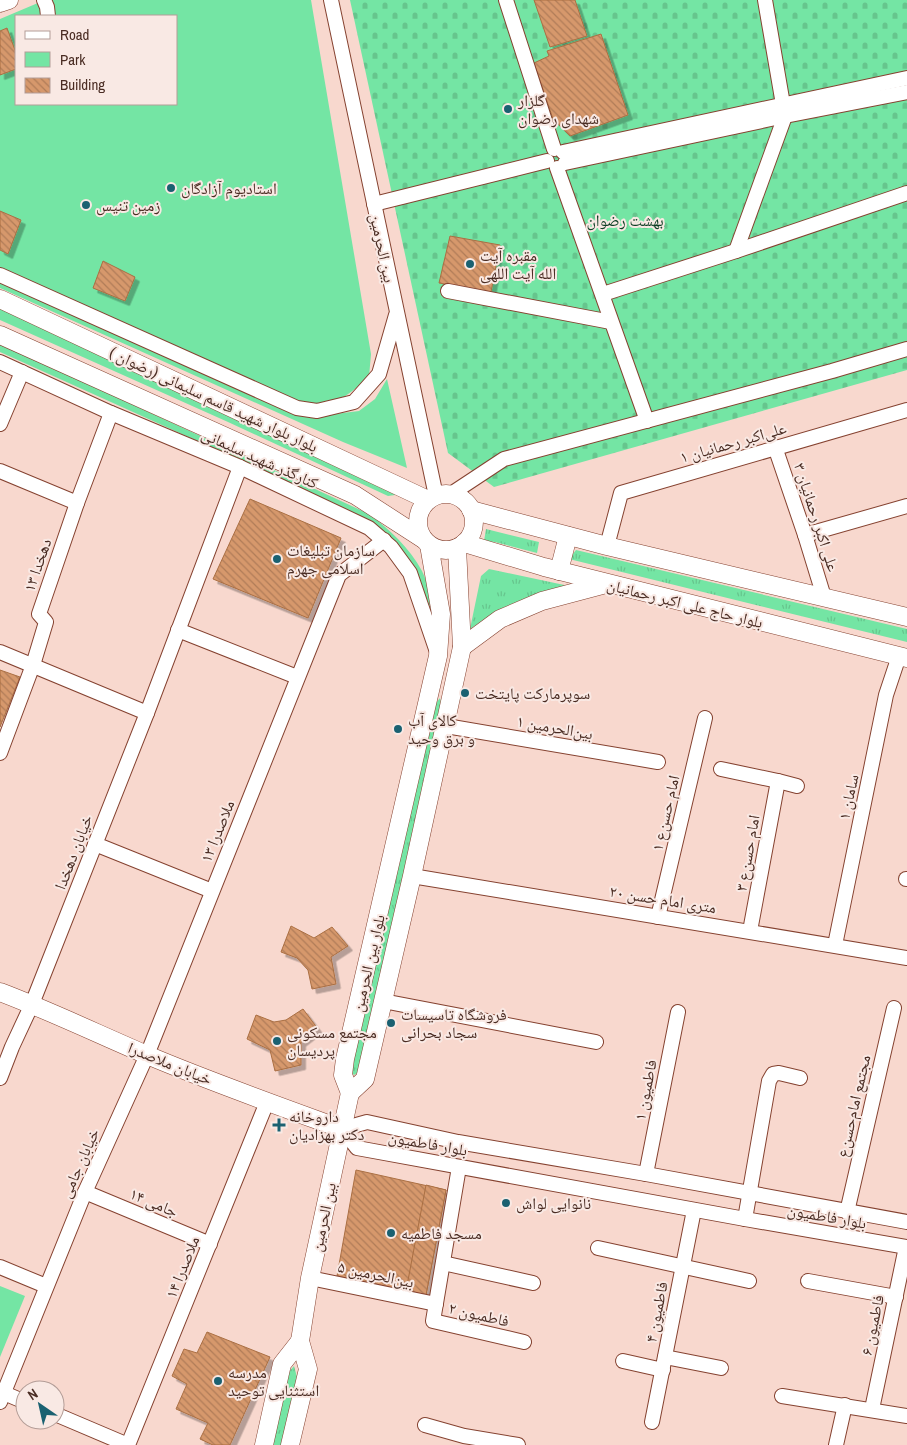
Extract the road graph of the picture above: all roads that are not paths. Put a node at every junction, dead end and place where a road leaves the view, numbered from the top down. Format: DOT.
graph roads {
  1 [pos="9,0"];
  2 [pos="44,0"];
  3 [pos="331,0"];
  4 [pos="506,0"];
  5 [pos="765,0"];
  6 [pos="0,4"];
  7 [pos="48,15"];
  8 [pos="907,78"];
  9 [pos="907,92"];
  10 [pos="784,111"];
  11 [pos="557,158"];
  12 [pos="907,193"];
  13 [pos="374,204"];
  14 [pos="736,251"];
  15 [pos="0,275"];
  16 [pos="448,291"];
  17 [pos="603,294"];
  18 [pos="0,299"];
  19 [pos="396,312"];
  20 [pos="611,322"];
  21 [pos="0,335"];
  22 [pos="907,349"];
  23 [pos="0,362"];
  24 [pos="22,372"];
  25 [pos="907,410"];
  26 [pos="112,413"];
  27 [pos="647,421"];
  28 [pos="0,424"];
  29 [pos="775,447"];
  30 [pos="240,467"];
  31 [pos="0,471"];
  32 [pos="438,497"];
  33 [pos="76,503"];
  34 [pos="907,506"];
  35 [pos="471,510"];
  36 [pos="805,535"];
  37 [pos="568,536"];
  38 [pos="384,540"];
  39 [pos="426,542"];
  40 [pos="461,546"];
  41 [pos="607,546"];
  42 [pos="559,571"];
  43 [pos="608,584"];
  44 [pos="824,598"];
  45 [pos="907,617"];
  46 [pos="178,630"];
  47 [pos="462,647"];
  48 [pos="0,652"];
  49 [pos="438,656"];
  50 [pos="903,657"];
  51 [pos="33,665"];
  52 [pos="298,677"];
  53 [pos="431,689"];
  54 [pos="453,692"];
  55 [pos="147,713"];
  56 [pos="705,718"];
  57 [pos="446,726"];
  58 [pos="0,753"];
  59 [pos="658,762"];
  60 [pos="721,769"];
  61 [pos="778,781"];
  62 [pos="797,786"];
  63 [pos="95,844"];
  64 [pos="412,876"];
  65 [pos="212,891"];
  66 [pos="658,916"];
  67 [pos="750,931"];
  68 [pos="835,945"];
  69 [pos="907,958"];
  70 [pos="0,992"];
  71 [pos="383,1001"];
  72 [pos="32,1004"];
  73 [pos="894,1008"];
  74 [pos="678,1012"];
  75 [pos="596,1042"];
  76 [pos="147,1055"];
  77 [pos="0,1078"];
  78 [pos="800,1078"];
  79 [pos="350,1093"];
  80 [pos="267,1102"];
  81 [pos="393,1128"];
  82 [pos="342,1129"];
  83 [pos="389,1154"];
  84 [pos="459,1167"];
  85 [pos="646,1174"];
  86 [pos="85,1192"];
  87 [pos="750,1193"];
  88 [pos="694,1210"];
  89 [pos="847,1212"];
  90 [pos="745,1219"];
  91 [pos="907,1222"];
  92 [pos="210,1244"];
  93 [pos="907,1247"];
  94 [pos="598,1248"];
  95 [pos="443,1263"];
  96 [pos="683,1266"];
  97 [pos="0,1267"];
  98 [pos="310,1278"];
  99 [pos="749,1281"];
  100 [pos="808,1281"];
  101 [pos="533,1283"];
  102 [pos="46,1286"];
  103 [pos="896,1297"];
  104 [pos="436,1304"];
  105 [pos="300,1341"];
  106 [pos="524,1342"];
  107 [pos="623,1361"];
  108 [pos="664,1363"];
  109 [pos="722,1368"];
  110 [pos="782,1396"];
  111 [pos="2,1398"];
  112 [pos="15,1400"];
  113 [pos="845,1406"];
  114 [pos="872,1410"];
  115 [pos="907,1416"];
  116 [pos="65,1418"];
  117 [pos="652,1422"];
  118 [pos="425,1425"];
  119 [pos="462,1440"];
  120 [pos="128,1445"];
  121 [pos="264,1445"];
  122 [pos="290,1445"];
  123 [pos="518,1445"];
  124 [pos="836,1445"];
  1 -- 6 [label="main road"];
  2 -- 7 [label="street"];
  3 -- 13 [label="street, بین الحرمین"];
  4 -- 11 [label="street"];
  5 -- 10 [label="street"];
  8 -- 10 [label="street"];
  9 -- 10 [label="street"];
  10 -- 11 [label="street"];
  10 -- 14 [label="street"];
  11 -- 13 [label="street"];
  11 -- 17 [label="street"];
  12 -- 14 [label="street"];
  13 -- 19 [label="street, بین الحرمین"];
  14 -- 17 [label="street"];
  15 -- 19 [label="street"];
  16 -- 20 [label="street"];
  17 -- 20 [label="street"];
  18 -- 32 [label="main road, بلوار بلوار شهید قاسم سلیمانی (رضوان )"];
  19 -- 32 [label="street, بین الحرمین"];
  20 -- 27 [label="street"];
  21 -- 39 [label="main road, بلوار بلوار شهید قاسم سلیمانی (رضوان )"];
  22 -- 27 [label="street"];
  23 -- 24 [label="street, کنارگذر شهید سلیمانی"];
  24 -- 26 [label="street, کنارگذر شهید سلیمانی"];
  24 -- 28 [label="street"];
  25 -- 29 [label="street, علی‌اکبر رحمانیان ۱"];
  26 -- 30 [label="street, کنارگذر شهید سلیمانی"];
  26 -- 33 [label="street"];
  27 -- 32 [label="street"];
  29 -- 36 [label="street, علی اکبر رحمانیان ۳"];
  29 -- 41 [label="street, علی‌اکبر رحمانیان ۱"];
  30 -- 38 [label="street, کنارگذر شهید سلیمانی"];
  30 -- 46 [label="street, خیابان دهخدا"];
  31 -- 33 [label="street"];
  32 -- 35 [label="main road"];
  32 -- 39 [label="main road"];
  33 -- 51 [label="street, دهخدا ۱۳"];
  34 -- 36 [label="street"];
  35 -- 37 [label="main road"];
  35 -- 40 [label="main road"];
  36 -- 44 [label="street, علی اکبر رحمانیان ۳"];
  37 -- 41 [label="main road"];
  37 -- 42 [label="main road"];
  38 -- 49 [label="street, کنارگذر شهید سلیمانی"];
  38 -- 52 [label="street, ملاصدرا ۱۳"];
  39 -- 40 [label="main road"];
  39 -- 49 [label="main road, بلوار بین الحرمین"];
  40 -- 42 [label="main road, بلوار حاج علی اکبر رحمانیان"];
  40 -- 47 [label="main road, بلوار بین الحرمین"];
  41 -- 44 [label="main road"];
  42 -- 43 [label="main road, بلوار حاج علی اکبر رحمانیان"];
  43 -- 47 [label="main road"];
  43 -- 50 [label="main road, بلوار حاج علی اکبر رحمانیان"];
  44 -- 45 [label="main road"];
  46 -- 52 [label="street"];
  46 -- 55 [label="street, خیابان دهخدا"];
  47 -- 54 [label="main road, بلوار بین الحرمین"];
  48 -- 51 [label="street"];
  49 -- 53 [label="main road, بلوار بین الحرمین"];
  50 -- 68 [label="street, سامان ۱"];
  51 -- 55 [label="street"];
  51 -- 58 [label="street"];
  52 -- 65 [label="street, ملاصدرا ۱۳"];
  53 -- 54 [label="main road"];
  53 -- 79 [label="main road, بلوار بین الحرمین"];
  54 -- 57 [label="main road, بلوار بین الحرمین"];
  55 -- 63 [label="street, خیابان دهخدا"];
  56 -- 66 [label="street, امام حسن‌ع ۱"];
  57 -- 59 [label="street, بین‌الحرمین ۱"];
  57 -- 64 [label="main road, بلوار بین الحرمین"];
  60 -- 61 [label="street"];
  61 -- 62 [label="street"];
  61 -- 67 [label="street, امام حسن‌ع ۳"];
  63 -- 65 [label="street"];
  63 -- 72 [label="street, خیابان دهخدا"];
  64 -- 66 [label="street, ۲۰ متری امام حسن"];
  64 -- 71 [label="main road, بلوار بین الحرمین"];
  65 -- 76 [label="street, ملاصدرا ۱۳"];
  66 -- 67 [label="street, ۲۰ متری امام حسن"];
  67 -- 68 [label="street, ۲۰ متری امام حسن"];
  68 -- 69 [label="street, ۲۰ متری امام حسن"];
  70 -- 72 [label="main road, خیابان ملاصدرا"];
  71 -- 75 [label="street"];
  71 -- 79 [label="main road, بلوار بین الحرمین"];
  72 -- 76 [label="main road, خیابان ملاصدرا"];
  72 -- 77 [label="street, خیابان دهخدا"];
  73 -- 89 [label="street, مجتمع امام‌حسن‌ع"];
  74 -- 85 [label="street, فاطمیون ۱"];
  76 -- 80 [label="main road, خیابان ملاصدرا"];
  76 -- 86 [label="street, خیابان جامی"];
  78 -- 87 [label="street"];
  79 -- 82 [label="main road, بین الحرمین"];
  80 -- 82 [label="main road, خیابان ملاصدرا"];
  80 -- 92 [label="street, ملاصدرا ۱۴"];
  81 -- 82 [label="street, بلوار فاطمیون"];
  81 -- 83 [label="street"];
  81 -- 85 [label="street, بلوار فاطمیون"];
  82 -- 83 [label="street, بلوار فاطمیون"];
  82 -- 98 [label="main road, بین الحرمین"];
  83 -- 84 [label="street, بلوار فاطمیون"];
  84 -- 88 [label="street, بلوار فاطمیون"];
  84 -- 95 [label="street, فاطمیون ۲"];
  85 -- 87 [label="street, بلوار فاطمیون"];
  86 -- 92 [label="street, جامی ۱۴"];
  86 -- 102 [label="street, خیابان جامی"];
  87 -- 89 [label="street, بلوار فاطمیون"];
  87 -- 90 [label="street"];
  88 -- 90 [label="street, بلوار فاطمیون"];
  88 -- 96 [label="street, فاطمیون ۴"];
  89 -- 91 [label="street, بلوار فاطمیون"];
  90 -- 93 [label="street, بلوار فاطمیون"];
  92 -- 120 [label="street, ملاصدرا ۱۴"];
  93 -- 103 [label="street, فاطمیون ۶"];
  94 -- 96 [label="street"];
  95 -- 101 [label="street"];
  95 -- 104 [label="street, فاطمیون ۲"];
  96 -- 99 [label="street"];
  96 -- 108 [label="street, فاطمیون ۴"];
  97 -- 102 [label="street"];
  98 -- 104 [label="street, بین‌الحرمین ۵"];
  98 -- 105 [label="main road, بین الحرمین"];
  100 -- 103 [label="street"];
  102 -- 111 [label="street, خیابان جامی"];
  103 -- 114 [label="street, فاطمیون ۶"];
  104 -- 106 [label="street, فاطمیون ۲"];
  105 -- 121 [label="main road"];
  105 -- 122 [label="main road"];
  107 -- 108 [label="street"];
  108 -- 109 [label="street"];
  108 -- 117 [label="street, فاطمیون ۴"];
  110 -- 113 [label="street"];
  111 -- 112 [label="street"];
  113 -- 114 [label="street"];
  113 -- 124 [label="street"];
  114 -- 115 [label="street"];
  116 -- 120 [label="street"];
  118 -- 119 [label="street"];
  119 -- 123 [label="street"];
}
